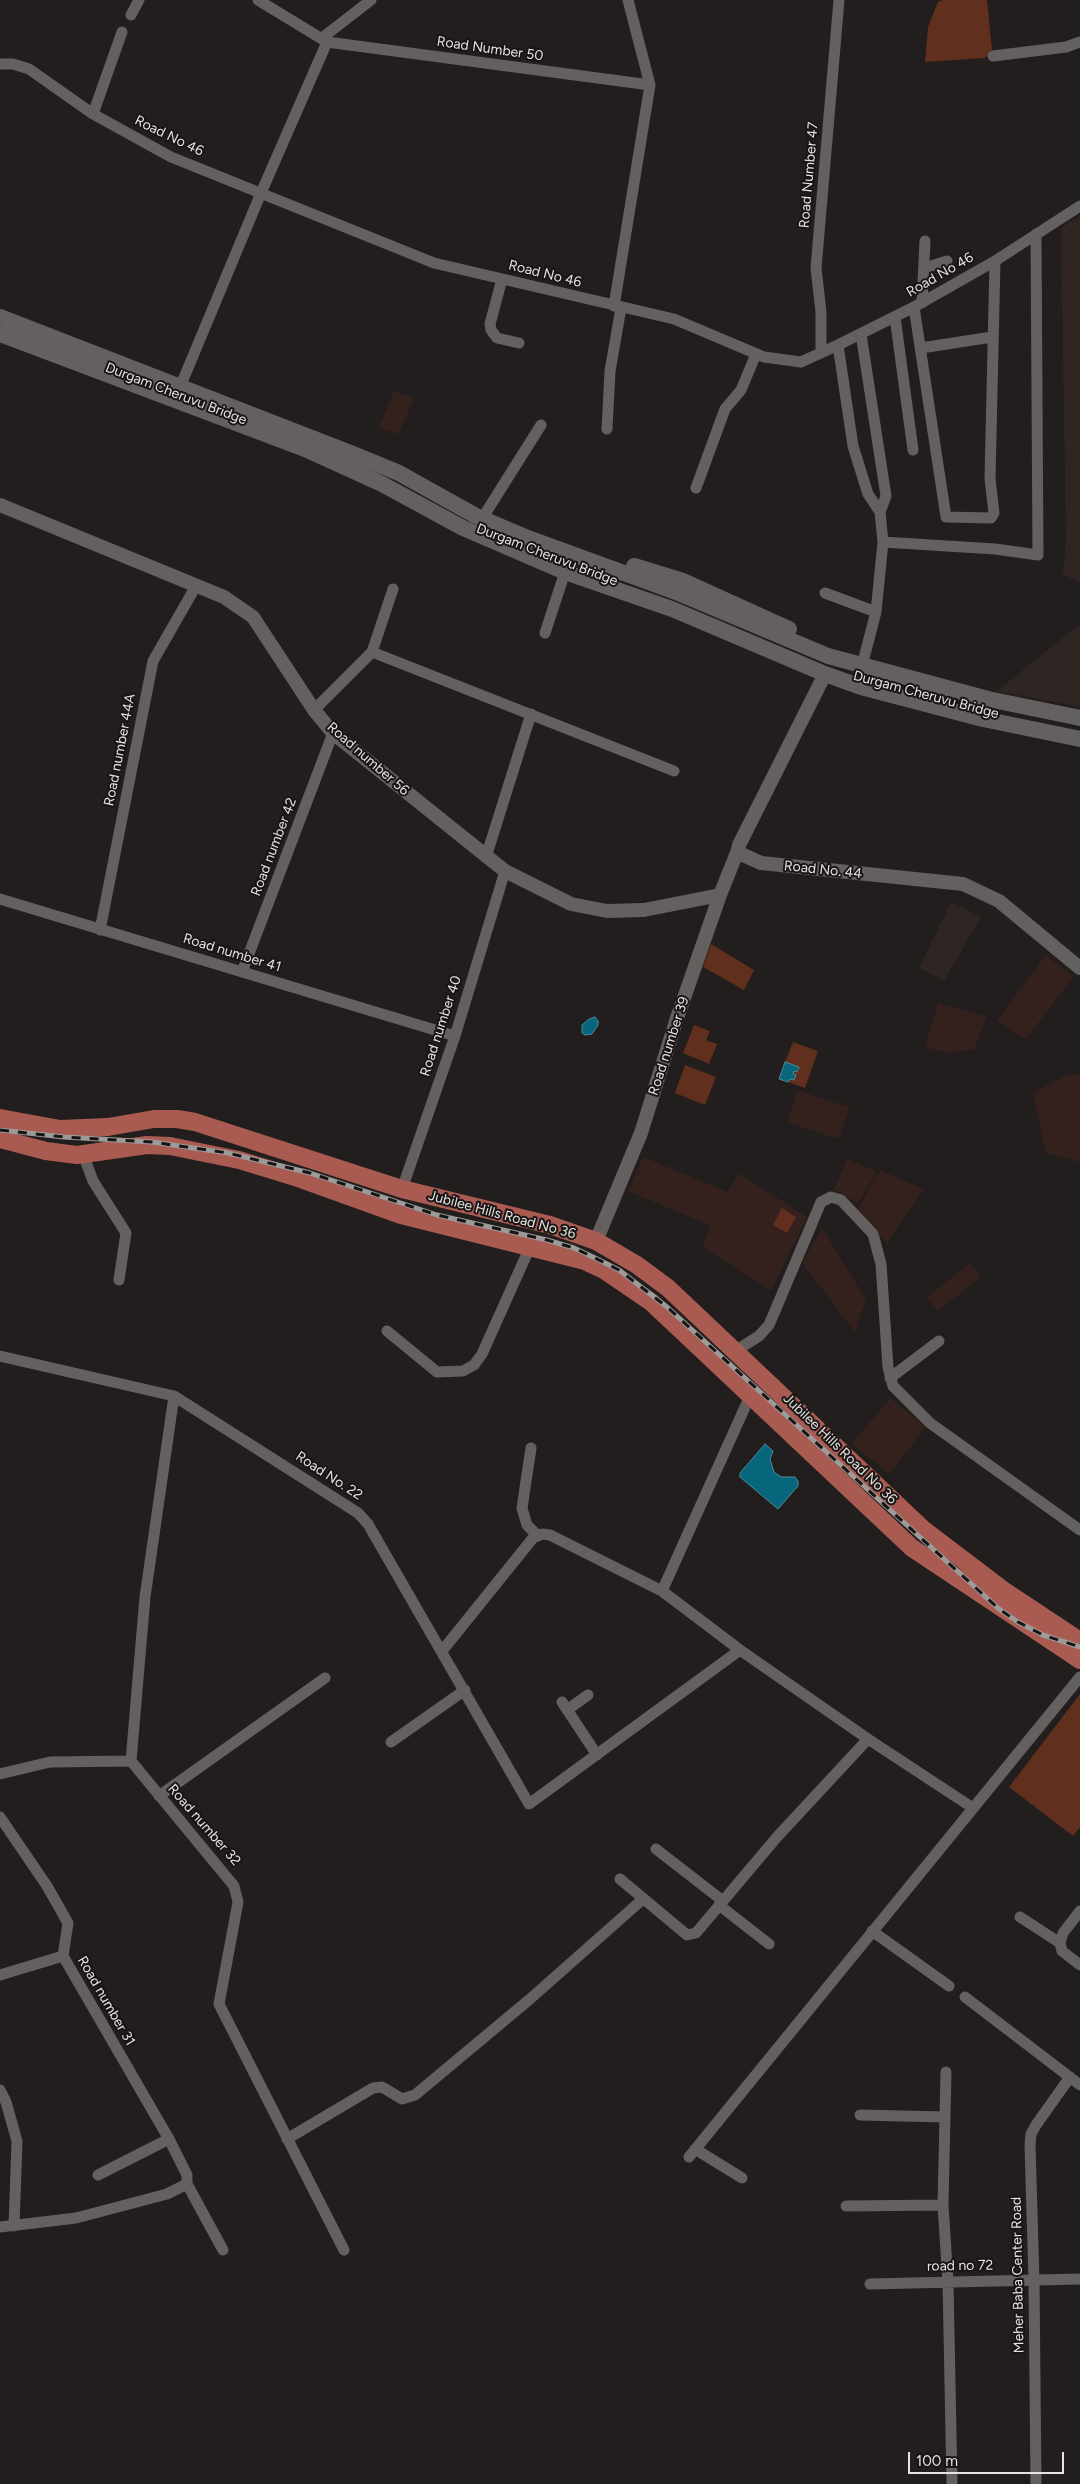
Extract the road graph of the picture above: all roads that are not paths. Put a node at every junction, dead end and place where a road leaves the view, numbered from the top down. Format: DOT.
graph roads {
  1 [pos="139,0"];
  2 [pos="258,0"];
  3 [pos="371,0"];
  4 [pos="628,0"];
  5 [pos="839,0"];
  6 [pos="131,15"];
  7 [pos="122,32"];
  8 [pos="324,40"];
  9 [pos="1080,42"];
  10 [pos="994,56"];
  11 [pos="0,64"];
  12 [pos="650,85"];
  13 [pos="93,114"];
  14 [pos="261,193"];
  15 [pos="1080,206"];
  16 [pos="1036,234"];
  17 [pos="925,241"];
  18 [pos="947,261"];
  19 [pos="995,261"];
  20 [pos="925,268"];
  21 [pos="502,279"];
  22 [pos="918,305"];
  23 [pos="618,307"];
  24 [pos="0,310"];
  25 [pos="0,317"];
  26 [pos="896,317"];
  27 [pos="0,327"];
  28 [pos="0,334"];
  29 [pos="861,334"];
  30 [pos="992,336"];
  31 [pos="519,343"];
  32 [pos="838,345"];
  33 [pos="921,348"];
  34 [pos="821,353"];
  35 [pos="756,354"];
  36 [pos="183,380"];
  37 [pos="292,424"];
  38 [pos="541,425"];
  39 [pos="607,429"];
  40 [pos="284,442"];
  41 [pos="913,450"];
  42 [pos="696,488"];
  43 [pos="0,505"];
  44 [pos="880,512"];
  45 [pos="485,514"];
  46 [pos="884,542"];
  47 [pos="565,572"];
  48 [pos="196,586"];
  49 [pos="393,589"];
  50 [pos="825,593"];
  51 [pos="876,612"];
  52 [pos="545,633"];
  53 [pos="372,652"];
  54 [pos="864,658"];
  55 [pos="826,674"];
  56 [pos="1008,693"];
  57 [pos="1080,708"];
  58 [pos="314,710"];
  59 [pos="531,714"];
  60 [pos="1080,718"];
  61 [pos="983,719"];
  62 [pos="1080,731"];
  63 [pos="333,733"];
  64 [pos="1080,739"];
  65 [pos="674,771"];
  66 [pos="738,850"];
  67 [pos="486,857"];
  68 [pos="505,871"];
  69 [pos="720,895"];
  70 [pos="0,899"];
  71 [pos="100,930"];
  72 [pos="1080,968"];
  73 [pos="242,972"];
  74 [pos="454,1036"];
  75 [pos="0,1118"];
  76 [pos="0,1139"];
  77 [pos="83,1154"];
  78 [pos="402,1189"];
  79 [pos="518,1217"];
  80 [pos="596,1241"];
  81 [pos="509,1242"];
  82 [pos="530,1247"];
  83 [pos="120,1280"];
  84 [pos="387,1331"];
  85 [pos="939,1341"];
  86 [pos="736,1350"];
  87 [pos="0,1356"];
  88 [pos="890,1378"];
  89 [pos="174,1396"];
  90 [pos="750,1396"];
  91 [pos="531,1448"];
  92 [pos="1080,1530"];
  93 [pos="538,1536"];
  94 [pos="662,1591"];
  95 [pos="1080,1641"];
  96 [pos="740,1650"];
  97 [pos="442,1651"];
  98 [pos="1080,1660"];
  99 [pos="1080,1677"];
  100 [pos="325,1678"];
  101 [pos="465,1690"];
  102 [pos="588,1695"];
  103 [pos="868,1739"];
  104 [pos="390,1742"];
  105 [pos="597,1755"];
  106 [pos="132,1761"];
  107 [pos="0,1774"];
  108 [pos="159,1796"];
  109 [pos="973,1808"];
  110 [pos="0,1817"];
  111 [pos="656,1849"];
  112 [pos="620,1879"];
  113 [pos="643,1899"];
  114 [pos="721,1903"];
  115 [pos="1080,1911"];
  116 [pos="1020,1917"];
  117 [pos="872,1931"];
  118 [pos="1060,1943"];
  119 [pos="770,1944"];
  120 [pos="62,1956"];
  121 [pos="1080,1965"];
  122 [pos="0,1975"];
  123 [pos="949,1986"];
  124 [pos="965,1997"];
  125 [pos="946,2072"];
  126 [pos="1070,2077"];
  127 [pos="1080,2085"];
  128 [pos="0,2090"];
  129 [pos="860,2115"];
  130 [pos="945,2117"];
  131 [pos="169,2139"];
  132 [pos="287,2139"];
  133 [pos="98,2175"];
  134 [pos="742,2178"];
  135 [pos="187,2179"];
  136 [pos="943,2205"];
  137 [pos="846,2206"];
  138 [pos="14,2226"];
  139 [pos="0,2227"];
  140 [pos="223,2250"];
  141 [pos="344,2250"];
  142 [pos="1080,2279"];
  143 [pos="1034,2280"];
  144 [pos="948,2282"];
  145 [pos="870,2284"];
  146 [pos="952,2484"];
  147 [pos="1036,2484"];
  1 -- 6 [label="street"];
  2 -- 8 [label="street"];
  3 -- 8 [label="street"];
  4 -- 12 [label="street"];
  5 -- 34 [label="street, Road Number 47"];
  7 -- 13 [label="street"];
  8 -- 12 [label="street, Road Number 50"];
  8 -- 14 [label="street"];
  9 -- 10 [label="street"];
  11 -- 13 [label="street, Road No 46"];
  12 -- 23 [label="street"];
  13 -- 14 [label="street, Road No 46"];
  14 -- 21 [label="street, Road No 46"];
  14 -- 36 [label="street"];
  15 -- 16 [label="street, Road No 46"];
  16 -- 19 [label="street, Road No 46"];
  16 -- 46 [label="street"];
  17 -- 20 [label="street"];
  18 -- 20 [label="street"];
  19 -- 22 [label="street, Road No 46"];
  19 -- 30 [label="street"];
  20 -- 22 [label="street"];
  21 -- 23 [label="street, Road No 46"];
  21 -- 31 [label="street"];
  22 -- 26 [label="street, Road No 46"];
  22 -- 33 [label="street"];
  23 -- 35 [label="street, Road No 46"];
  23 -- 39 [label="street"];
  24 -- 36 [label="main road"];
  25 -- 60 [label="main road, Durgam Cheruvu Bridge"];
  26 -- 29 [label="street, Road No 46"];
  26 -- 41 [label="street"];
  27 -- 62 [label="main road, Durgam Cheruvu Bridge"];
  28 -- 40 [label="main road"];
  29 -- 32 [label="street, Road No 46"];
  29 -- 44 [label="street"];
  30 -- 33 [label="street"];
  30 -- 33 [label="street"];
  32 -- 34 [label="street, Road No 46"];
  32 -- 44 [label="street"];
  34 -- 35 [label="street, Road No 46"];
  35 -- 42 [label="street"];
  36 -- 37 [label="main road"];
  37 -- 40 [label="main road"];
  37 -- 45 [label="main road"];
  38 -- 45 [label="street"];
  40 -- 47 [label="main road"];
  43 -- 48 [label="street, Road number 56"];
  44 -- 46 [label="street"];
  45 -- 54 [label="main road"];
  46 -- 51 [label="street"];
  47 -- 52 [label="street"];
  47 -- 55 [label="main road"];
  48 -- 58 [label="street, Road number 56"];
  48 -- 71 [label="street, Road number 44A"];
  49 -- 53 [label="street"];
  50 -- 51 [label="street"];
  51 -- 54 [label="street"];
  53 -- 58 [label="street"];
  53 -- 59 [label="street"];
  54 -- 56 [label="main road"];
  55 -- 61 [label="main road"];
  55 -- 66 [label="street"];
  56 -- 57 [label="main road"];
  56 -- 61 [label="main road"];
  58 -- 63 [label="street, Road number 56"];
  59 -- 65 [label="street"];
  59 -- 67 [label="street"];
  61 -- 64 [label="main road"];
  63 -- 67 [label="street, Road number 56"];
  63 -- 73 [label="street, Road number 42"];
  66 -- 69 [label="street, Road number 39"];
  66 -- 72 [label="street, Road No. 44"];
  67 -- 68 [label="street, Road number 56"];
  68 -- 69 [label="street, Road number 56"];
  68 -- 74 [label="street, Road number 40"];
  69 -- 80 [label="street, Road number 39"];
  70 -- 71 [label="street, Road number 41"];
  71 -- 73 [label="street, Road number 41"];
  73 -- 74 [label="street, Road number 41"];
  74 -- 78 [label="street, Road number 40"];
  75 -- 78 [label="main road, Jubilee Hills Road No 36"];
  76 -- 77 [label="main road, Jubilee Hills Road No 36"];
  77 -- 81 [label="main road, Jubilee Hills Road No 36"];
  77 -- 83 [label="street"];
  78 -- 79 [label="main road, Jubilee Hills Road No 36"];
  79 -- 80 [label="main road, Jubilee Hills Road No 36"];
  79 -- 81 [label="main road"];
  80 -- 86 [label="main road, Jubilee Hills Road No 36"];
  81 -- 82 [label="main road, Jubilee Hills Road No 36"];
  82 -- 84 [label="street"];
  82 -- 90 [label="main road, Jubilee Hills Road No 36"];
  85 -- 88 [label="street"];
  86 -- 88 [label="street"];
  86 -- 95 [label="main road, Jubilee Hills Road No 36"];
  87 -- 89 [label="street, Road No. 22"];
  88 -- 92 [label="street"];
  89 -- 97 [label="street, Road No. 22"];
  89 -- 106 [label="street"];
  90 -- 94 [label="street"];
  90 -- 98 [label="main road, Jubilee Hills Road No 36"];
  91 -- 93 [label="street"];
  93 -- 94 [label="street"];
  93 -- 97 [label="street"];
  94 -- 96 [label="street"];
  96 -- 103 [label="street"];
  96 -- 105 [label="street"];
  97 -- 101 [label="street, Road No. 22"];
  99 -- 109 [label="street"];
  100 -- 108 [label="street"];
  101 -- 104 [label="street"];
  101 -- 105 [label="street, Road No. 22"];
  102 -- 105 [label="street"];
  103 -- 109 [label="street"];
  103 -- 114 [label="street"];
  106 -- 107 [label="street"];
  106 -- 108 [label="street, Road number 32"];
  108 -- 132 [label="street, Road number 32"];
  109 -- 117 [label="street"];
  110 -- 120 [label="street, Road number 31"];
  111 -- 114 [label="street"];
  112 -- 113 [label="street"];
  113 -- 114 [label="street"];
  113 -- 132 [label="street"];
  114 -- 119 [label="street"];
  115 -- 118 [label="street"];
  116 -- 118 [label="street"];
  117 -- 123 [label="street"];
  117 -- 134 [label="street"];
  118 -- 121 [label="street"];
  120 -- 122 [label="street"];
  120 -- 131 [label="street, Road number 31"];
  124 -- 126 [label="street"];
  125 -- 130 [label="street"];
  126 -- 127 [label="street"];
  126 -- 143 [label="street, Meher Baba Center Road"];
  128 -- 138 [label="street"];
  129 -- 130 [label="street"];
  130 -- 136 [label="street"];
  131 -- 133 [label="street"];
  131 -- 135 [label="street, Road number 31"];
  132 -- 141 [label="street, Road number 32"];
  135 -- 138 [label="street"];
  135 -- 140 [label="street, Road number 31"];
  136 -- 137 [label="street"];
  136 -- 144 [label="street"];
  138 -- 139 [label="street"];
  142 -- 143 [label="street, road no 72"];
  143 -- 144 [label="street, road no 72"];
  143 -- 147 [label="street, Meher Baba Center Road"];
  144 -- 145 [label="street, road no 72"];
  144 -- 146 [label="street"];
}
